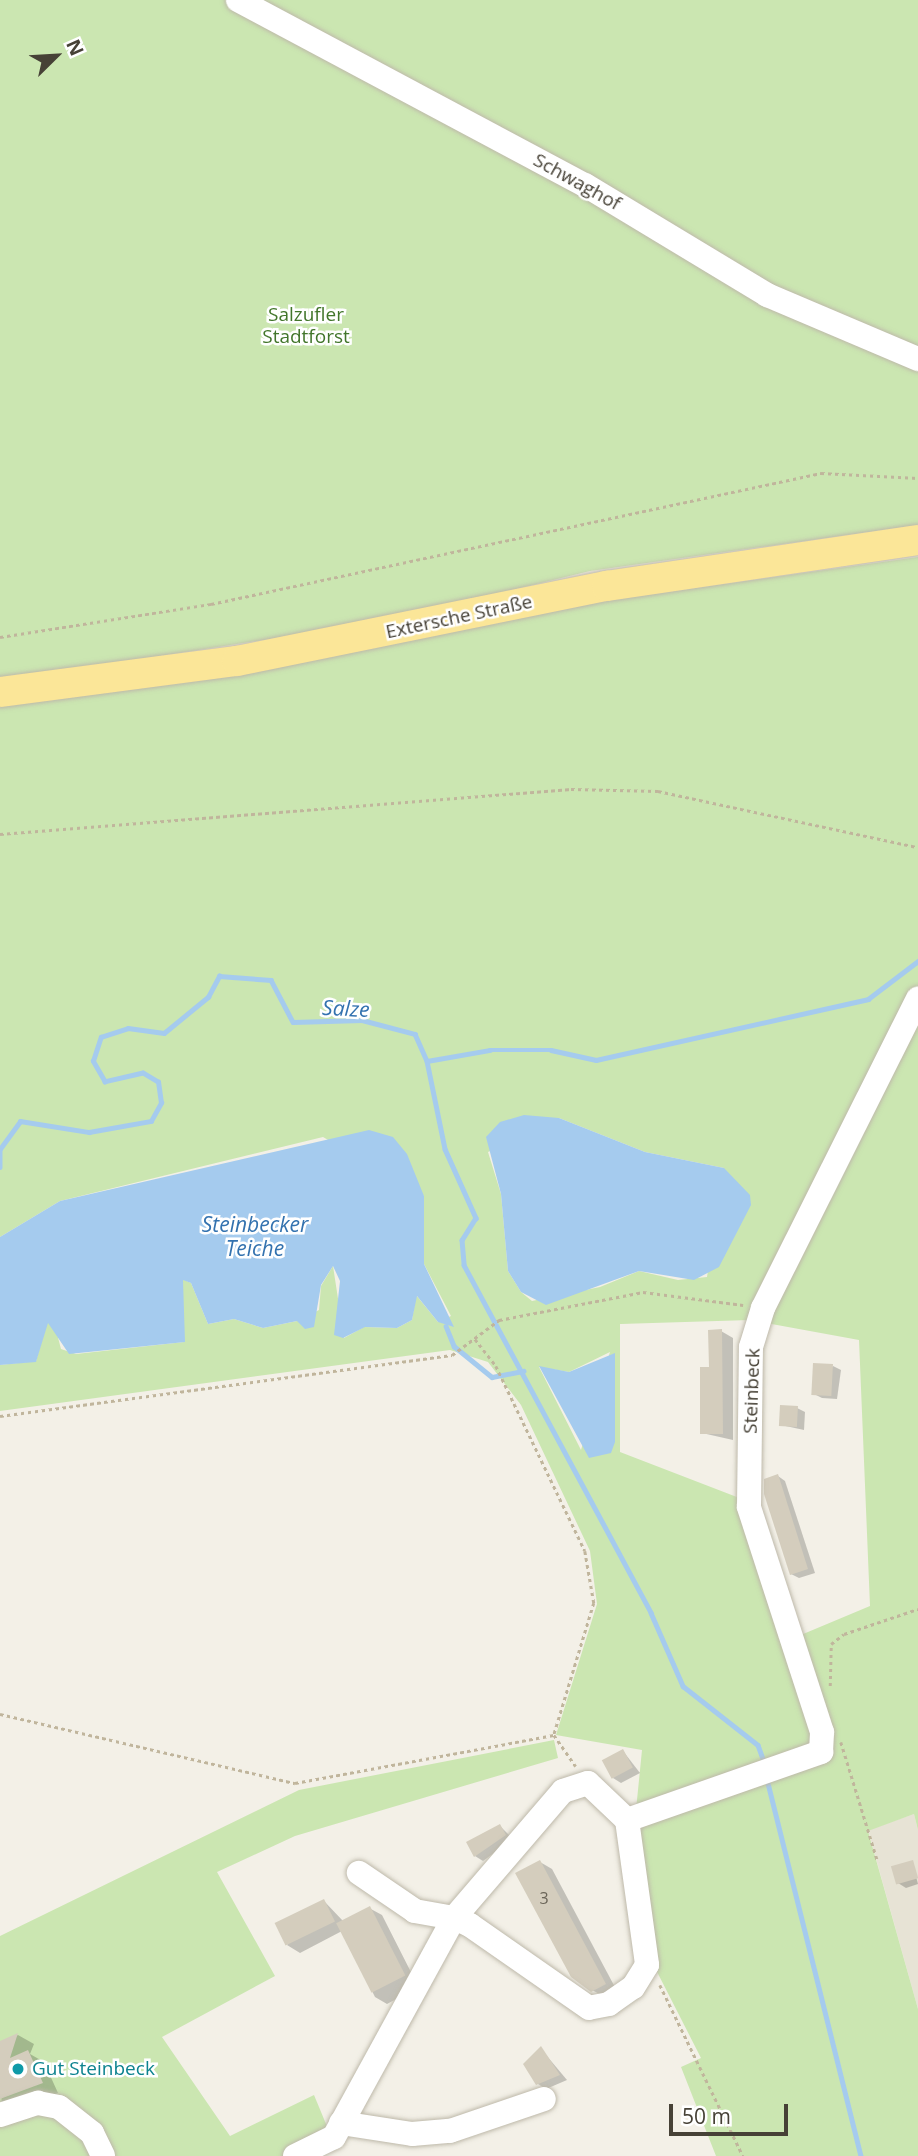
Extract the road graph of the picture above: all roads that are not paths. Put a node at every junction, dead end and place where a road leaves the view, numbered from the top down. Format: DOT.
graph roads {
  1 [pos="238,0"];
  2 [pos="918,359"];
  3 [pos="918,540"];
  4 [pos="0,692"];
  5 [pos="918,999"];
  6 [pos="627,1820"];
  7 [pos="359,1873"];
  8 [pos="454,1918"];
  9 [pos="544,2099"];
  10 [pos="0,2115"];
  11 [pos="341,2123"];
  12 [pos="103,2156"];
  13 [pos="295,2156"];
  1 -- 2 [label="street, Schwaghof"];
  3 -- 4 [label="main road, Extersche Straße"];
  5 -- 6 [label="street, Steinbeck"];
  6 -- 8 [label="street"];
  6 -- 8 [label="street"];
  7 -- 8 [label="street"];
  8 -- 11 [label="street"];
  9 -- 11 [label="street"];
  10 -- 12 [label="street"];
  11 -- 13 [label="street"];
}
